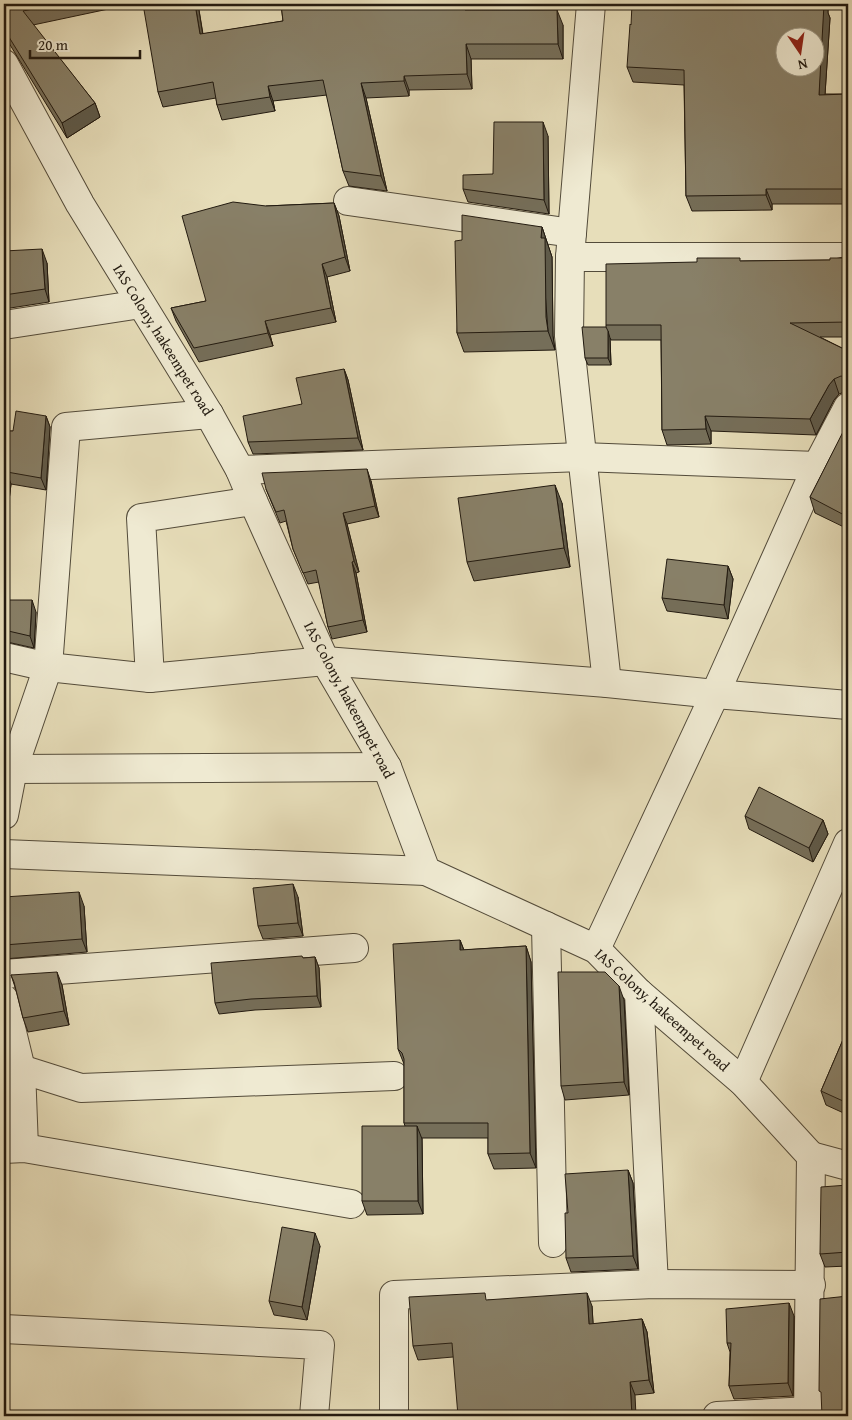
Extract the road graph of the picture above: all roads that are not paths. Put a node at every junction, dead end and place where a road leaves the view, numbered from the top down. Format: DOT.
graph roads {
  1 [pos="590,4"];
  2 [pos="4,64"];
  3 [pos="348,201"];
  4 [pos="571,245"];
  5 [pos="848,257"];
  6 [pos="141,304"];
  7 [pos="4,325"];
  8 [pos="848,407"];
  9 [pos="209,414"];
  10 [pos="582,457"];
  11 [pos="817,466"];
  12 [pos="240,470"];
  13 [pos="252,502"];
  14 [pos="4,657"];
  15 [pos="325,661"];
  16 [pos="48,667"];
  17 [pos="150,678"];
  18 [pos="607,683"];
  19 [pos="714,694"];
  20 [pos="848,705"];
  21 [pos="387,767"];
  22 [pos="14,769"];
  23 [pos="4,815"];
  24 [pos="848,844"];
  25 [pos="4,854"];
  26 [pos="426,871"];
  27 [pos="546,926"];
  28 [pos="354,948"];
  29 [pos="596,949"];
  30 [pos="4,974"];
  31 [pos="639,993"];
  32 [pos="4,999"];
  33 [pos="21,1070"];
  34 [pos="394,1076"];
  35 [pos="743,1082"];
  36 [pos="14,1148"];
  37 [pos="811,1156"];
  38 [pos="848,1166"];
  39 [pos="352,1204"];
  40 [pos="553,1242"];
  41 [pos="654,1284"];
  42 [pos="811,1285"];
  43 [pos="4,1329"];
  44 [pos="808,1414"];
  45 [pos="314,1416"];
  46 [pos="394,1416"];
  47 [pos="717,1416"];
  1 -- 4 [label="street"];
  2 -- 6 [label="street, IAS Colony, hakeempet road"];
  3 -- 4 [label="street"];
  4 -- 5 [label="street"];
  4 -- 10 [label="street"];
  6 -- 7 [label="street"];
  6 -- 9 [label="street, IAS Colony, hakeempet road"];
  8 -- 11 [label="street"];
  9 -- 12 [label="street, IAS Colony, hakeempet road"];
  9 -- 16 [label="street"];
  10 -- 11 [label="street"];
  10 -- 12 [label="street"];
  10 -- 18 [label="street"];
  11 -- 19 [label="street"];
  12 -- 13 [label="street, IAS Colony, hakeempet road"];
  13 -- 15 [label="street, IAS Colony, hakeempet road"];
  13 -- 17 [label="street"];
  14 -- 16 [label="street"];
  15 -- 17 [label="street"];
  15 -- 18 [label="street"];
  15 -- 21 [label="street, IAS Colony, hakeempet road"];
  16 -- 17 [label="street"];
  16 -- 22 [label="street"];
  18 -- 19 [label="street"];
  19 -- 20 [label="street"];
  19 -- 29 [label="street"];
  21 -- 22 [label="street"];
  21 -- 26 [label="street, IAS Colony, hakeempet road"];
  22 -- 23 [label="street"];
  24 -- 35 [label="street"];
  25 -- 26 [label="street"];
  26 -- 27 [label="street, IAS Colony, hakeempet road"];
  27 -- 29 [label="street, IAS Colony, hakeempet road"];
  27 -- 40 [label="street"];
  28 -- 30 [label="street"];
  29 -- 31 [label="street, IAS Colony, hakeempet road"];
  31 -- 35 [label="street, IAS Colony, hakeempet road"];
  31 -- 41 [label="street"];
  32 -- 33 [label="street"];
  33 -- 34 [label="street"];
  33 -- 36 [label="street"];
  35 -- 37 [label="street, IAS Colony, hakeempet road"];
  36 -- 39 [label="street"];
  37 -- 38 [label="street"];
  37 -- 42 [label="street"];
  41 -- 42 [label="street"];
  41 -- 46 [label="street"];
  42 -- 44 [label="street"];
  43 -- 45 [label="street"];
  44 -- 47 [label="street"];
}
